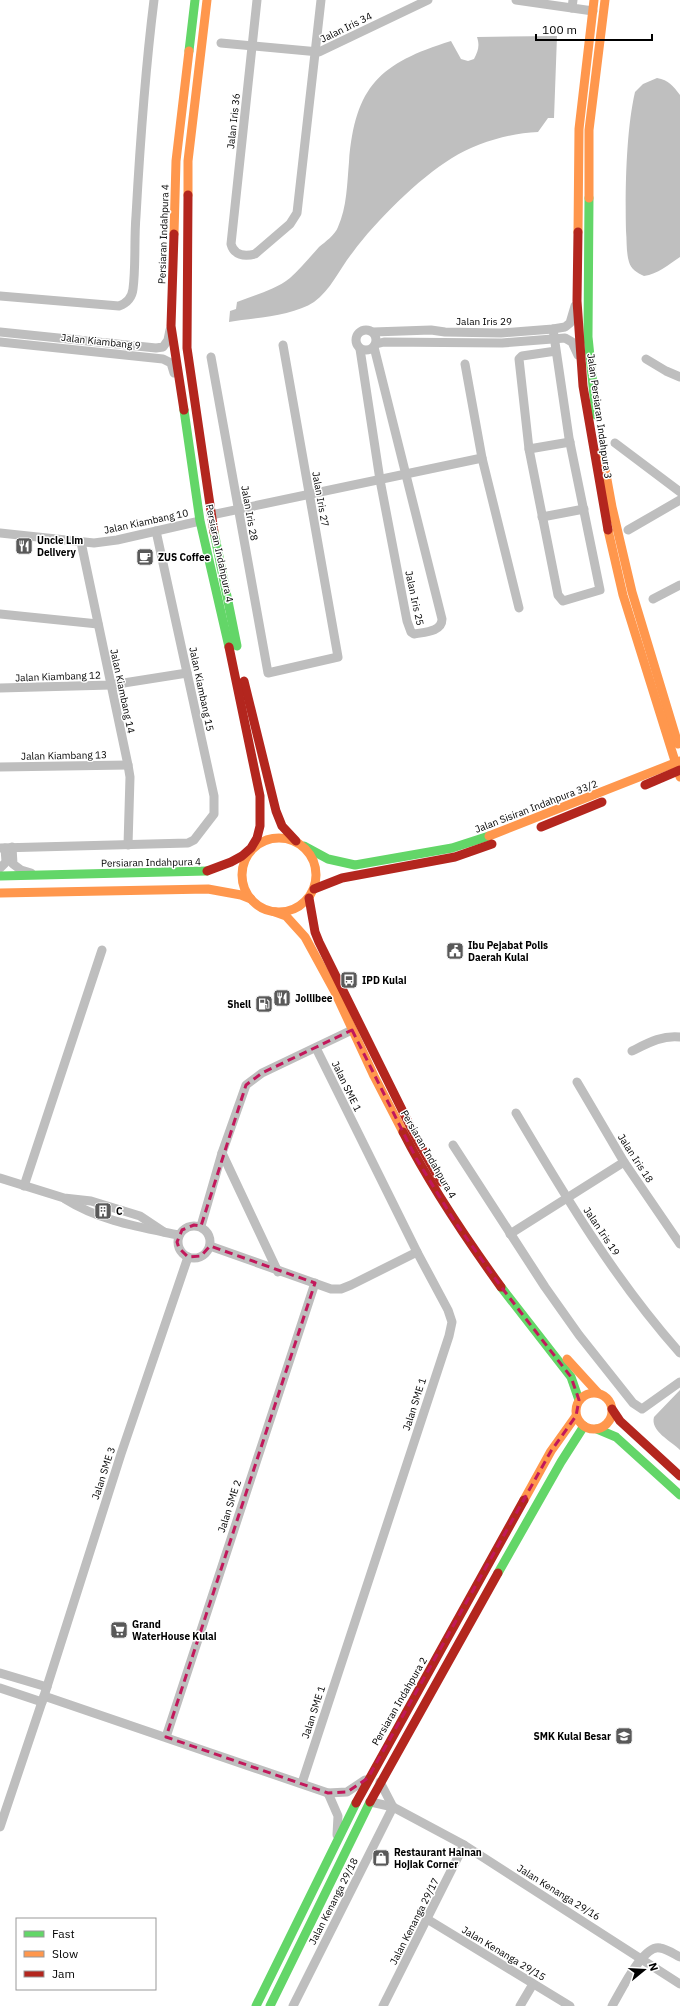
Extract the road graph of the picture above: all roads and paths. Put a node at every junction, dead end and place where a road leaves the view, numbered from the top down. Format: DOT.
graph roads {
  1 [pos="154,0"];
  2 [pos="195,0"];
  3 [pos="207,0"];
  4 [pos="257,0"];
  5 [pos="321,0"];
  6 [pos="428,0"];
  7 [pos="516,0"];
  8 [pos="594,0"];
  9 [pos="605,0"];
  10 [pos="573,4"];
  11 [pos="593,11"];
  12 [pos="221,42"];
  13 [pos="252,46"];
  14 [pos="315,52"];
  15 [pos="0,296"];
  16 [pos="576,301"];
  17 [pos="171,326"];
  18 [pos="553,329"];
  19 [pos="0,332"];
  20 [pos="373,332"];
  21 [pos="554,339"];
  22 [pos="0,342"];
  23 [pos="283,344"];
  24 [pos="375,346"];
  25 [pos="360,349"];
  26 [pos="556,352"];
  27 [pos="211,357"];
  28 [pos="646,359"];
  29 [pos="580,360"];
  30 [pos="465,364"];
  31 [pos="680,377"];
  32 [pos="382,382"];
  33 [pos="366,384"];
  34 [pos="180,389"];
  35 [pos="570,442"];
  36 [pos="615,443"];
  37 [pos="529,449"];
  38 [pos="482,458"];
  39 [pos="407,474"];
  40 [pos="380,480"];
  41 [pos="680,492"];
  42 [pos="309,495"];
  43 [pos="680,500"];
  44 [pos="584,509"];
  45 [pos="239,510"];
  46 [pos="211,515"];
  47 [pos="542,517"];
  48 [pos="200,521"];
  49 [pos="628,530"];
  50 [pos="156,531"];
  51 [pos="0,534"];
  52 [pos="81,542"];
  53 [pos="680,585"];
  54 [pos="653,599"];
  55 [pos="519,608"];
  56 [pos="0,614"];
  57 [pos="98,624"];
  58 [pos="268,672"];
  59 [pos="187,673"];
  60 [pos="111,685"];
  61 [pos="0,688"];
  62 [pos="680,751"];
  63 [pos="128,765"];
  64 [pos="0,767"];
  65 [pos="678,768"];
  66 [pos="532,830"];
  67 [pos="505,840"];
  68 [pos="296,841"];
  69 [pos="128,845"];
  70 [pos="304,846"];
  71 [pos="6,848"];
  72 [pos="250,851"];
  73 [pos="0,868"];
  74 [pos="38,875"];
  75 [pos="0,876"];
  76 [pos="314,889"];
  77 [pos="0,893"];
  78 [pos="309,898"];
  79 [pos="251,899"];
  80 [pos="275,912"];
  81 [pos="102,950"];
  82 [pos="352,1030"];
  83 [pos="680,1037"];
  84 [pos="316,1048"];
  85 [pos="632,1050"];
  86 [pos="577,1082"];
  87 [pos="516,1113"];
  88 [pos="453,1145"];
  89 [pos="222,1153"];
  90 [pos="624,1162"];
  91 [pos="0,1178"];
  92 [pos="24,1186"];
  93 [pos="566,1198"];
  94 [pos="201,1226"];
  95 [pos="510,1234"];
  96 [pos="178,1235"];
  97 [pos="680,1244"];
  98 [pos="210,1246"];
  99 [pos="417,1252"];
  100 [pos="188,1257"];
  101 [pos="278,1272"];
  102 [pos="315,1283"];
  103 [pos="680,1353"];
  104 [pos="680,1382"];
  105 [pos="598,1393"];
  106 [pos="579,1400"];
  107 [pos="612,1409"];
  108 [pos="576,1416"];
  109 [pos="584,1426"];
  110 [pos="597,1429"];
  111 [pos="680,1476"];
  112 [pos="680,1495"];
  113 [pos="0,1673"];
  114 [pos="47,1687"];
  115 [pos="0,1688"];
  116 [pos="43,1699"];
  117 [pos="166,1737"];
  118 [pos="368,1778"];
  119 [pos="380,1782"];
  120 [pos="302,1783"];
  121 [pos="328,1793"];
  122 [pos="371,1802"];
  123 [pos="394,1807"];
  124 [pos="0,1827"];
  125 [pos="337,1841"];
  126 [pos="464,1845"];
  127 [pos="427,1919"];
  128 [pos="642,1957"];
  129 [pos="680,1957"];
  130 [pos="533,1984"];
  131 [pos="680,1984"];
  132 [pos="256,2006"];
  133 [pos="270,2006"];
  134 [pos="293,2006"];
  135 [pos="383,2006"];
  136 [pos="520,2006"];
  137 [pos="570,2006"];
  138 [pos="612,2006"];
  1 -- 15 [label="street"];
  2 -- 17 [label="street, Persiaran Indahpura 4"];
  3 -- 46 [label="street, Persiaran Indahpura 4"];
  4 -- 13 [label="street, Jalan Iris 36"];
  5 -- 14 [label="street"];
  6 -- 14 [label="street, Jalan Iris 34"];
  7 -- 10 [label="street"];
  8 -- 11 [label="street, Jalan Persiaran Indahpura 3"];
  9 -- 62 [label="street, Jalan Persiaran Indahpura 3"];
  10 -- 11 [label="street"];
  11 -- 16 [label="street, Jalan Persiaran Indahpura 3"];
  12 -- 13 [label="street, Jalan Iris 34"];
  13 -- 14 [label="street, Jalan Iris 34"];
  13 -- 14 [label="street, Jalan Iris 36"];
  16 -- 18 [label="street, Jalan Iris 29"];
  16 -- 29 [label="street, Jalan Persiaran Indahpura 3"];
  17 -- 19 [label="street, Jalan Kiambang 9"];
  17 -- 34 [label="street, Persiaran Indahpura 4"];
  18 -- 20 [label="street, Jalan Iris 29"];
  18 -- 21 [label="street"];
  20 -- 24 [label="street"];
  20 -- 25 [label="street"];
  21 -- 24 [label="street"];
  21 -- 26 [label="street"];
  21 -- 29 [label="street"];
  22 -- 34 [label="street, Jalan Kiambang 9"];
  23 -- 42 [label="street, Jalan Iris 27"];
  24 -- 25 [label="street"];
  24 -- 32 [label="street, Jalan Iris 25"];
  25 -- 33 [label="street, Jalan Iris 25"];
  26 -- 35 [label="street"];
  26 -- 37 [label="street"];
  27 -- 45 [label="street, Jalan Iris 28"];
  28 -- 31 [label="street"];
  29 -- 65 [label="street, Jalan Persiaran Indahpura 3"];
  30 -- 38 [label="street"];
  32 -- 33 [label="street"];
  32 -- 39 [label="street, Jalan Iris 25"];
  33 -- 40 [label="street, Jalan Iris 25"];
  34 -- 48 [label="street, Persiaran Indahpura 4"];
  35 -- 37 [label="street"];
  35 -- 44 [label="street"];
  36 -- 41 [label="street"];
  37 -- 47 [label="street"];
  38 -- 39 [label="street"];
  38 -- 55 [label="street"];
  39 -- 40 [label="street"];
  39 -- 40 [label="street, Jalan Iris 25"];
  40 -- 42 [label="street"];
  42 -- 45 [label="street"];
  42 -- 58 [label="street, Jalan Iris 27"];
  43 -- 49 [label="street"];
  44 -- 47 [label="street"];
  44 -- 47 [label="street"];
  45 -- 46 [label="street"];
  45 -- 58 [label="street, Jalan Iris 28"];
  46 -- 68 [label="street, Persiaran Indahpura 4"];
  48 -- 50 [label="street, Jalan Kiambang 10"];
  48 -- 72 [label="street, Persiaran Indahpura 4"];
  50 -- 52 [label="street, Jalan Kiambang 10"];
  50 -- 59 [label="street, Jalan Kiambang 15"];
  51 -- 52 [label="street, Jalan Kiambang 10"];
  52 -- 57 [label="street, Jalan Kiambang 14"];
  53 -- 54 [label="street"];
  56 -- 57 [label="street"];
  57 -- 60 [label="street, Jalan Kiambang 14"];
  59 -- 60 [label="street, Jalan Kiambang 12"];
  59 -- 69 [label="street, Jalan Kiambang 15"];
  60 -- 61 [label="street, Jalan Kiambang 12"];
  60 -- 63 [label="street, Jalan Kiambang 14"];
  63 -- 64 [label="street, Jalan Kiambang 13"];
  63 -- 69 [label="street, Jalan Kiambang 14"];
  65 -- 66 [label="street, Jalan Sisiran Indahpura 33/2"];
  65 -- 70 [label="street, Jalan Sisiran Indahpura 33/2"];
  67 -- 76 [label="street, Jalan Sisiran Indahpura 33/2"];
  68 -- 70 [label="street"];
  68 -- 72 [label="street"];
  69 -- 71 [label="street"];
  70 -- 76 [label="street"];
  71 -- 73 [label="street"];
  71 -- 74 [label="street"];
  72 -- 74 [label="street, Persiaran Indahpura 4"];
  72 -- 79 [label="street"];
  74 -- 75 [label="street, Persiaran Indahpura 4"];
  76 -- 78 [label="street"];
  77 -- 79 [label="street"];
  78 -- 80 [label="street"];
  78 -- 105 [label="street, Persiaran Indahpura 4"];
  79 -- 80 [label="street"];
  80 -- 82 [label="street, Persiaran Indahpura 4"];
  81 -- 92 [label="street"];
  82 -- 84 [label="street"];
  82 -- 106 [label="street, Persiaran Indahpura 4"];
  83 -- 85 [label="street"];
  84 -- 89 [label="street"];
  84 -- 99 [label="street, Jalan SME 1"];
  86 -- 90 [label="street, Jalan Iris 18"];
  87 -- 93 [label="street, Jalan Iris 19"];
  88 -- 95 [label="street"];
  89 -- 94 [label="street"];
  89 -- 101 [label="street"];
  90 -- 93 [label="street"];
  90 -- 97 [label="street, Jalan Iris 18"];
  91 -- 92 [label="street"];
  92 -- 96 [label="street"];
  93 -- 95 [label="street"];
  93 -- 103 [label="street, Jalan Iris 19"];
  94 -- 96 [label="street"];
  94 -- 98 [label="street"];
  95 -- 104 [label="street"];
  96 -- 100 [label="street"];
  98 -- 100 [label="street"];
  98 -- 101 [label="street"];
  99 -- 102 [label="street"];
  99 -- 120 [label="street, Jalan SME 1"];
  100 -- 114 [label="street, Jalan SME 3"];
  101 -- 102 [label="street"];
  102 -- 117 [label="street, Jalan SME 2"];
  105 -- 106 [label="street"];
  105 -- 107 [label="street"];
  106 -- 108 [label="street"];
  107 -- 110 [label="street"];
  107 -- 111 [label="street"];
  108 -- 109 [label="street"];
  108 -- 118 [label="street, Persiaran Indahpura 2"];
  109 -- 110 [label="street"];
  109 -- 119 [label="street"];
  110 -- 112 [label="street"];
  113 -- 114 [label="street"];
  114 -- 116 [label="street, Jalan SME 3"];
  115 -- 116 [label="street"];
  116 -- 117 [label="street"];
  116 -- 124 [label="street, Jalan SME 3"];
  117 -- 120 [label="street"];
  118 -- 121 [label="street"];
  118 -- 125 [label="street, Persiaran Indahpura 2"];
  119 -- 122 [label="street"];
  119 -- 123 [label="street"];
  120 -- 121 [label="street"];
  121 -- 125 [label="street"];
  122 -- 123 [label="street"];
  122 -- 133 [label="street"];
  123 -- 126 [label="street"];
  123 -- 134 [label="street, Jalan Kenanga 29/18"];
  125 -- 132 [label="street, Persiaran Indahpura 2"];
  126 -- 127 [label="street, Jalan Kenanga 29/17"];
  126 -- 128 [label="street, Jalan Kenanga 29/16"];
  127 -- 130 [label="street, Jalan Kenanga 29/15"];
  127 -- 135 [label="street, Jalan Kenanga 29/17"];
  128 -- 129 [label="street"];
  128 -- 131 [label="street, Jalan Kenanga 29/16"];
  128 -- 138 [label="street"];
  130 -- 136 [label="street"];
  130 -- 137 [label="street, Jalan Kenanga 29/15"];
}
